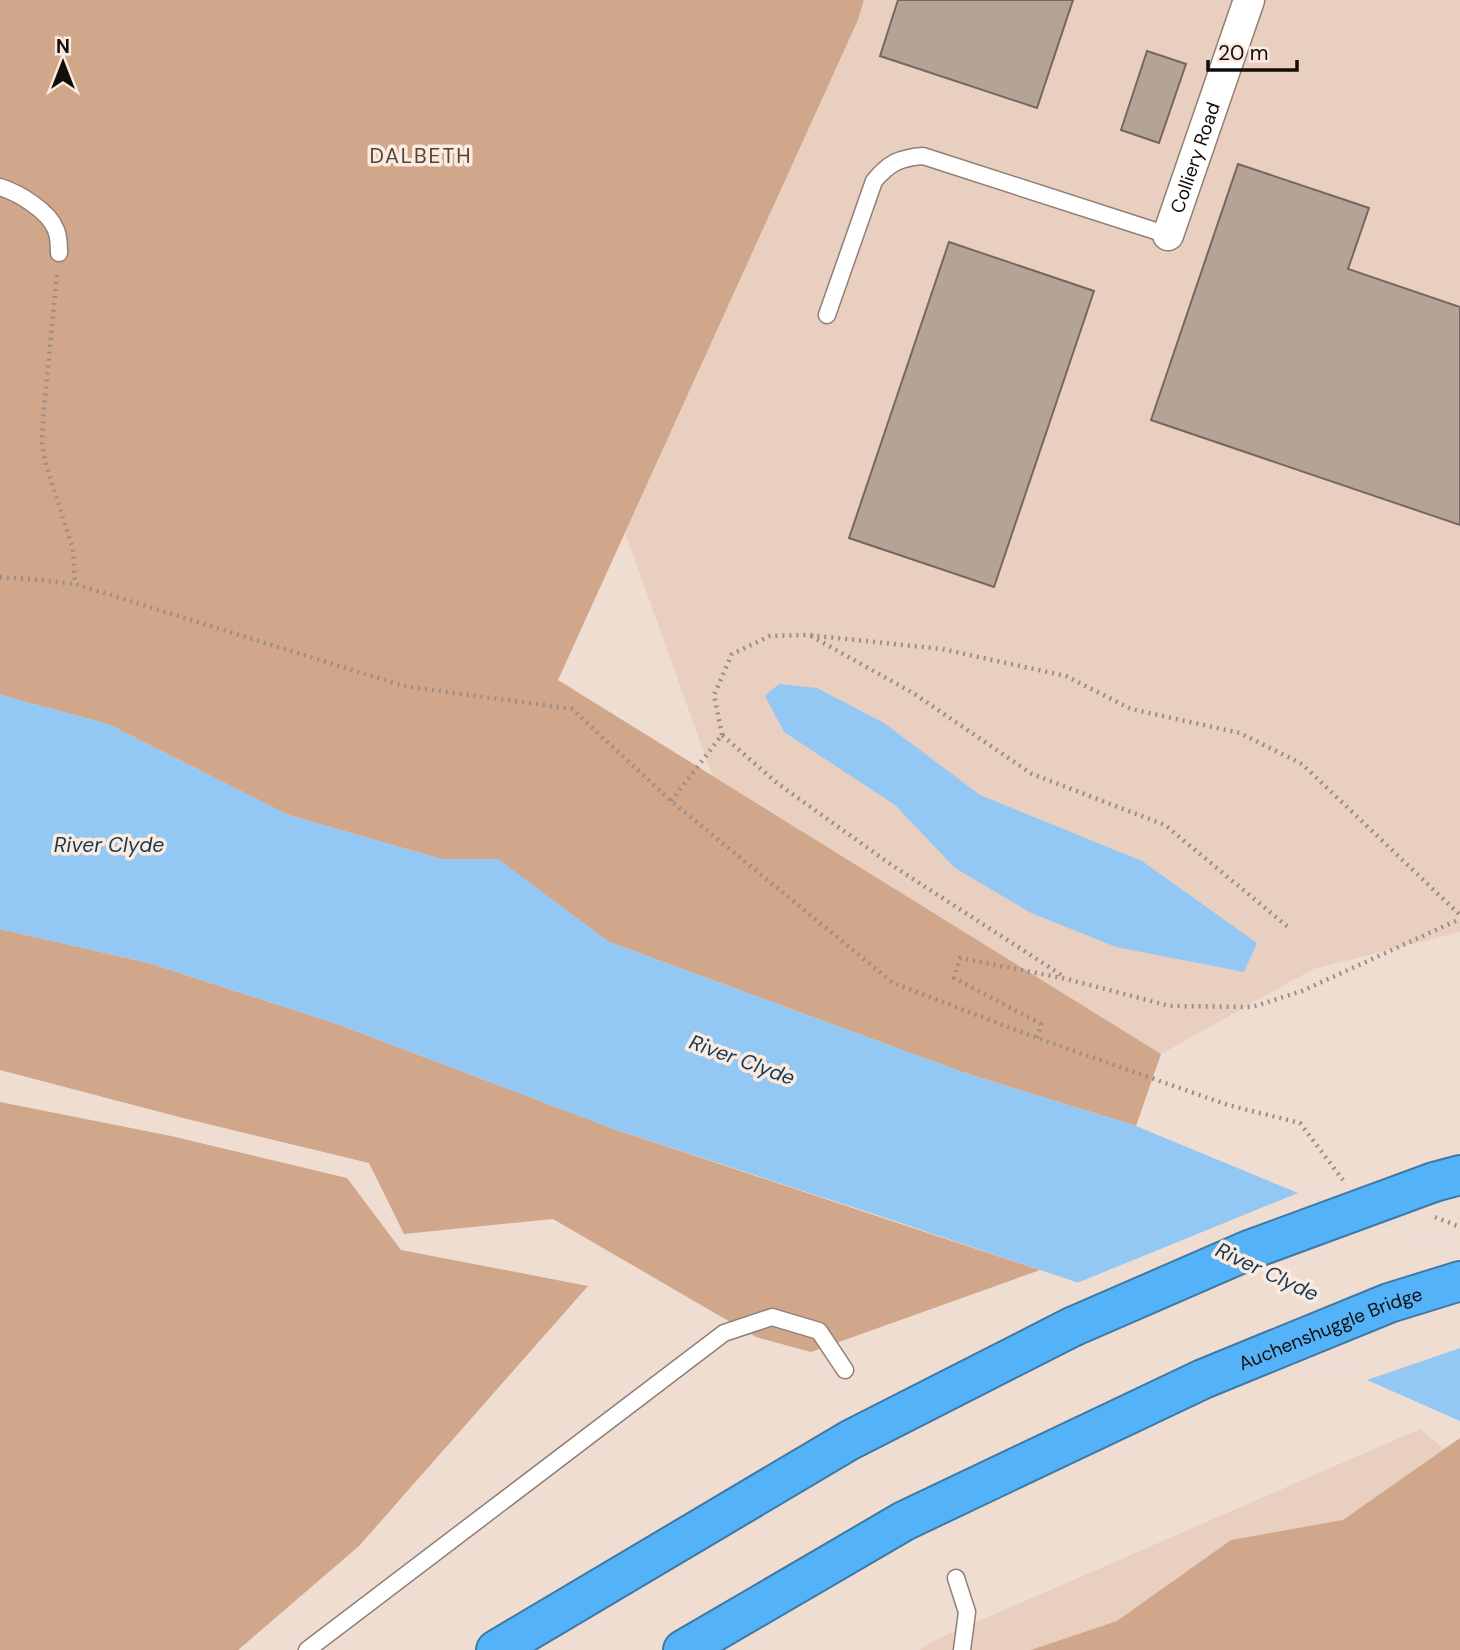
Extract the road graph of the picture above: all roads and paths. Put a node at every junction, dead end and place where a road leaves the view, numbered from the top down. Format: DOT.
graph roads {
  1 [pos="1249,0"];
  2 [pos="0,187"];
  3 [pos="1168,235"];
  4 [pos="60,253"];
  5 [pos="827,315"];
  6 [pos="0,578"];
  7 [pos="75,584"];
  8 [pos="808,635"];
  9 [pos="722,735"];
  10 [pos="671,801"];
  11 [pos="1460,917"];
  12 [pos="1288,927"];
  13 [pos="1067,979"];
  14 [pos="1037,1038"];
  15 [pos="1300,1123"];
  16 [pos="1447,1178"];
  17 [pos="1460,1280"];
  18 [pos="845,1370"];
  19 [pos="956,1578"];
  20 [pos="307,1650"];
  21 [pos="496,1650"];
  22 [pos="683,1650"];
  23 [pos="962,1650"];
  1 -- 3 [label="street, Colliery Road"];
  2 -- 4 [label="lane"];
  3 -- 5 [label="lane"];
  4 -- 7 [label="path"];
  6 -- 7 [label="path"];
  7 -- 10 [label="path"];
  8 -- 9 [label="path"];
  8 -- 11 [label="path"];
  8 -- 12 [label="path"];
  9 -- 10 [label="path"];
  9 -- 13 [label="path"];
  10 -- 14 [label="path"];
  11 -- 13 [label="path"];
  13 -- 14 [label="path"];
  14 -- 15 [label="path"];
  16 -- 21 [label="highway, bridge"];
  17 -- 22 [label="highway, Auchenshuggle Bridge"];
  18 -- 20 [label="lane"];
  19 -- 23 [label="lane"];
}
